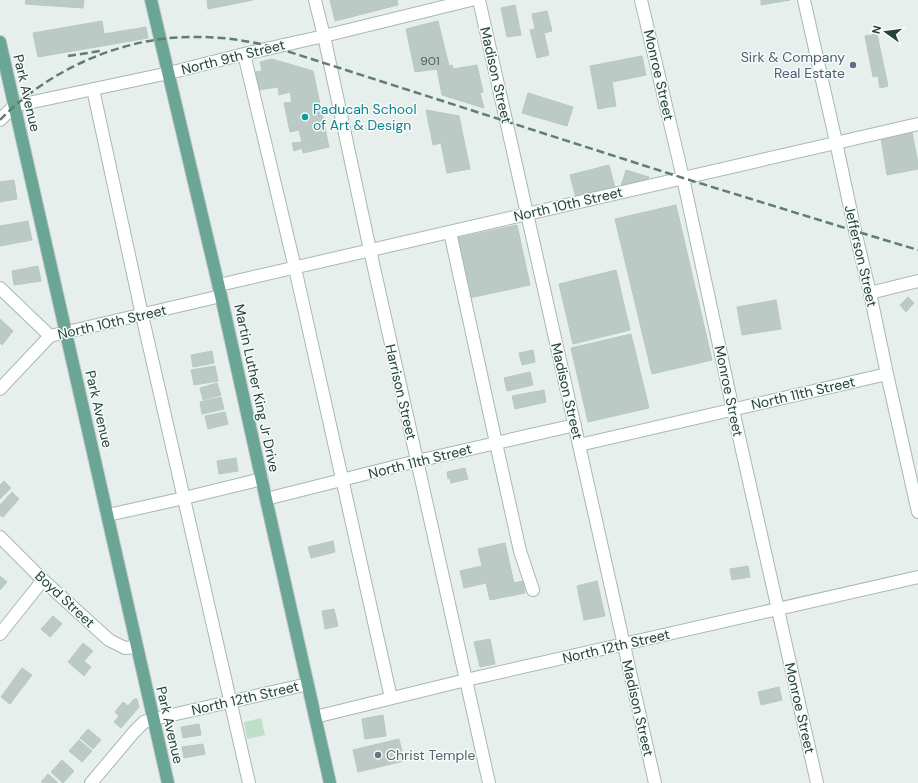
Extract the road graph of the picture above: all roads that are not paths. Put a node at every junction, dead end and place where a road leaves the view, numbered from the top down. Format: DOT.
graph roads {
  1 [pos="151,0"];
  2 [pos="315,0"];
  3 [pos="471,0"];
  4 [pos="479,0"];
  5 [pos="641,0"];
  6 [pos="804,0"];
  7 [pos="324,36"];
  8 [pos="0,42"];
  9 [pos="244,54"];
  10 [pos="2,59"];
  11 [pos="169,73"];
  12 [pos="93,89"];
  13 [pos="14,106"];
  14 [pos="0,120"];
  15 [pos="918,124"];
  16 [pos="836,142"];
  17 [pos="683,178"];
  18 [pos="527,214"];
  19 [pos="450,232"];
  20 [pos="370,250"];
  21 [pos="295,268"];
  22 [pos="918,282"];
  23 [pos="0,288"];
  24 [pos="220,291"];
  25 [pos="870,293"];
  26 [pos="142,315"];
  27 [pos="66,332"];
  28 [pos="50,336"];
  29 [pos="887,374"];
  30 [pos="0,388"];
  31 [pos="733,410"];
  32 [pos="575,425"];
  33 [pos="496,443"];
  34 [pos="579,445"];
  35 [pos="417,461"];
  36 [pos="262,479"];
  37 [pos="343,480"];
  38 [pos="184,498"];
  39 [pos="266,499"];
  40 [pos="918,512"];
  41 [pos="108,515"];
  42 [pos="0,537"];
  43 [pos="918,577"];
  44 [pos="44,580"];
  45 [pos="533,590"];
  46 [pos="778,609"];
  47 [pos="0,634"];
  48 [pos="624,644"];
  49 [pos="137,647"];
  50 [pos="466,680"];
  51 [pos="308,684"];
  52 [pos="391,698"];
  53 [pos="231,702"];
  54 [pos="315,717"];
  55 [pos="154,719"];
  56 [pos="91,783"];
  57 [pos="168,783"];
  58 [pos="249,783"];
  59 [pos="330,783"];
  60 [pos="489,783"];
  61 [pos="655,783"];
  62 [pos="817,783"];
  1 -- 11 [label="main road, Martin Luther King Jr Drive"];
  2 -- 7 [label="street, Harrison Street"];
  3 -- 7 [label="street, North 9th Street"];
  4 -- 18 [label="street, Madison Street"];
  5 -- 17 [label="street, Monroe Street"];
  6 -- 16 [label="street, Jefferson Street"];
  7 -- 9 [label="street, North 9th Street"];
  7 -- 20 [label="street, Harrison Street"];
  8 -- 10 [label="main road, Park Avenue"];
  9 -- 11 [label="street, North 9th Street"];
  9 -- 21 [label="street"];
  10 -- 13 [label="main road, Park Avenue"];
  11 -- 12 [label="street, North 9th Street"];
  11 -- 24 [label="main road, Martin Luther King Jr Drive"];
  12 -- 13 [label="street, North 9th Street"];
  12 -- 26 [label="street"];
  13 -- 14 [label="street"];
  13 -- 27 [label="main road, Park Avenue"];
  15 -- 16 [label="street, North 10th Street"];
  16 -- 17 [label="street, North 10th Street"];
  16 -- 25 [label="street, Jefferson Street"];
  17 -- 18 [label="street, North 10th Street"];
  17 -- 31 [label="street, Monroe Street"];
  18 -- 19 [label="street, North 10th Street"];
  18 -- 32 [label="street, Madison Street"];
  19 -- 20 [label="street, North 10th Street"];
  19 -- 33 [label="street"];
  20 -- 21 [label="street, North 10th Street"];
  20 -- 35 [label="street, Harrison Street"];
  21 -- 24 [label="street, North 10th Street"];
  21 -- 37 [label="street"];
  22 -- 25 [label="street"];
  23 -- 28 [label="street"];
  24 -- 26 [label="street, North 10th Street"];
  24 -- 36 [label="main road, Martin Luther King Jr Drive"];
  25 -- 29 [label="street, Jefferson Street"];
  26 -- 27 [label="street, North 10th Street"];
  26 -- 38 [label="street"];
  27 -- 28 [label="street, North 10th Street"];
  27 -- 41 [label="main road, Park Avenue"];
  28 -- 30 [label="street, North 10th Street"];
  29 -- 31 [label="street, North 11th Street"];
  29 -- 40 [label="street, Jefferson Street"];
  31 -- 34 [label="street, North 11th Street"];
  31 -- 46 [label="street, Monroe Street"];
  32 -- 33 [label="street, North 11th Street"];
  32 -- 34 [label="street, Madison Street"];
  33 -- 35 [label="street, North 11th Street"];
  33 -- 45 [label="street"];
  34 -- 48 [label="street, Madison Street"];
  35 -- 37 [label="street, North 11th Street"];
  35 -- 50 [label="street, Harrison Street"];
  36 -- 38 [label="street"];
  36 -- 39 [label="main road, Martin Luther King Jr Drive"];
  37 -- 39 [label="street, North 11th Street"];
  37 -- 52 [label="street"];
  38 -- 41 [label="street"];
  38 -- 53 [label="street"];
  39 -- 51 [label="main road, Martin Luther King Jr Drive"];
  41 -- 49 [label="main road, Park Avenue"];
  42 -- 44 [label="street, Boyd Street"];
  43 -- 46 [label="street, North 12th Street"];
  44 -- 47 [label="street"];
  44 -- 49 [label="street, Boyd Street"];
  46 -- 48 [label="street, North 12th Street"];
  46 -- 62 [label="street, Monroe Street"];
  48 -- 50 [label="street, North 12th Street"];
  48 -- 61 [label="street, Madison Street"];
  49 -- 55 [label="main road, Park Avenue"];
  50 -- 52 [label="street, North 12th Street"];
  50 -- 60 [label="street, Harrison Street"];
  51 -- 53 [label="street, North 12th Street"];
  51 -- 54 [label="main road, Martin Luther King Jr Drive"];
  52 -- 54 [label="street, North 12th Street"];
  53 -- 55 [label="street, North 12th Street"];
  53 -- 58 [label="street"];
  54 -- 59 [label="main road, Martin Luther King Jr Drive"];
  55 -- 56 [label="street, North 12th Street"];
  55 -- 57 [label="main road, Park Avenue"];
}
